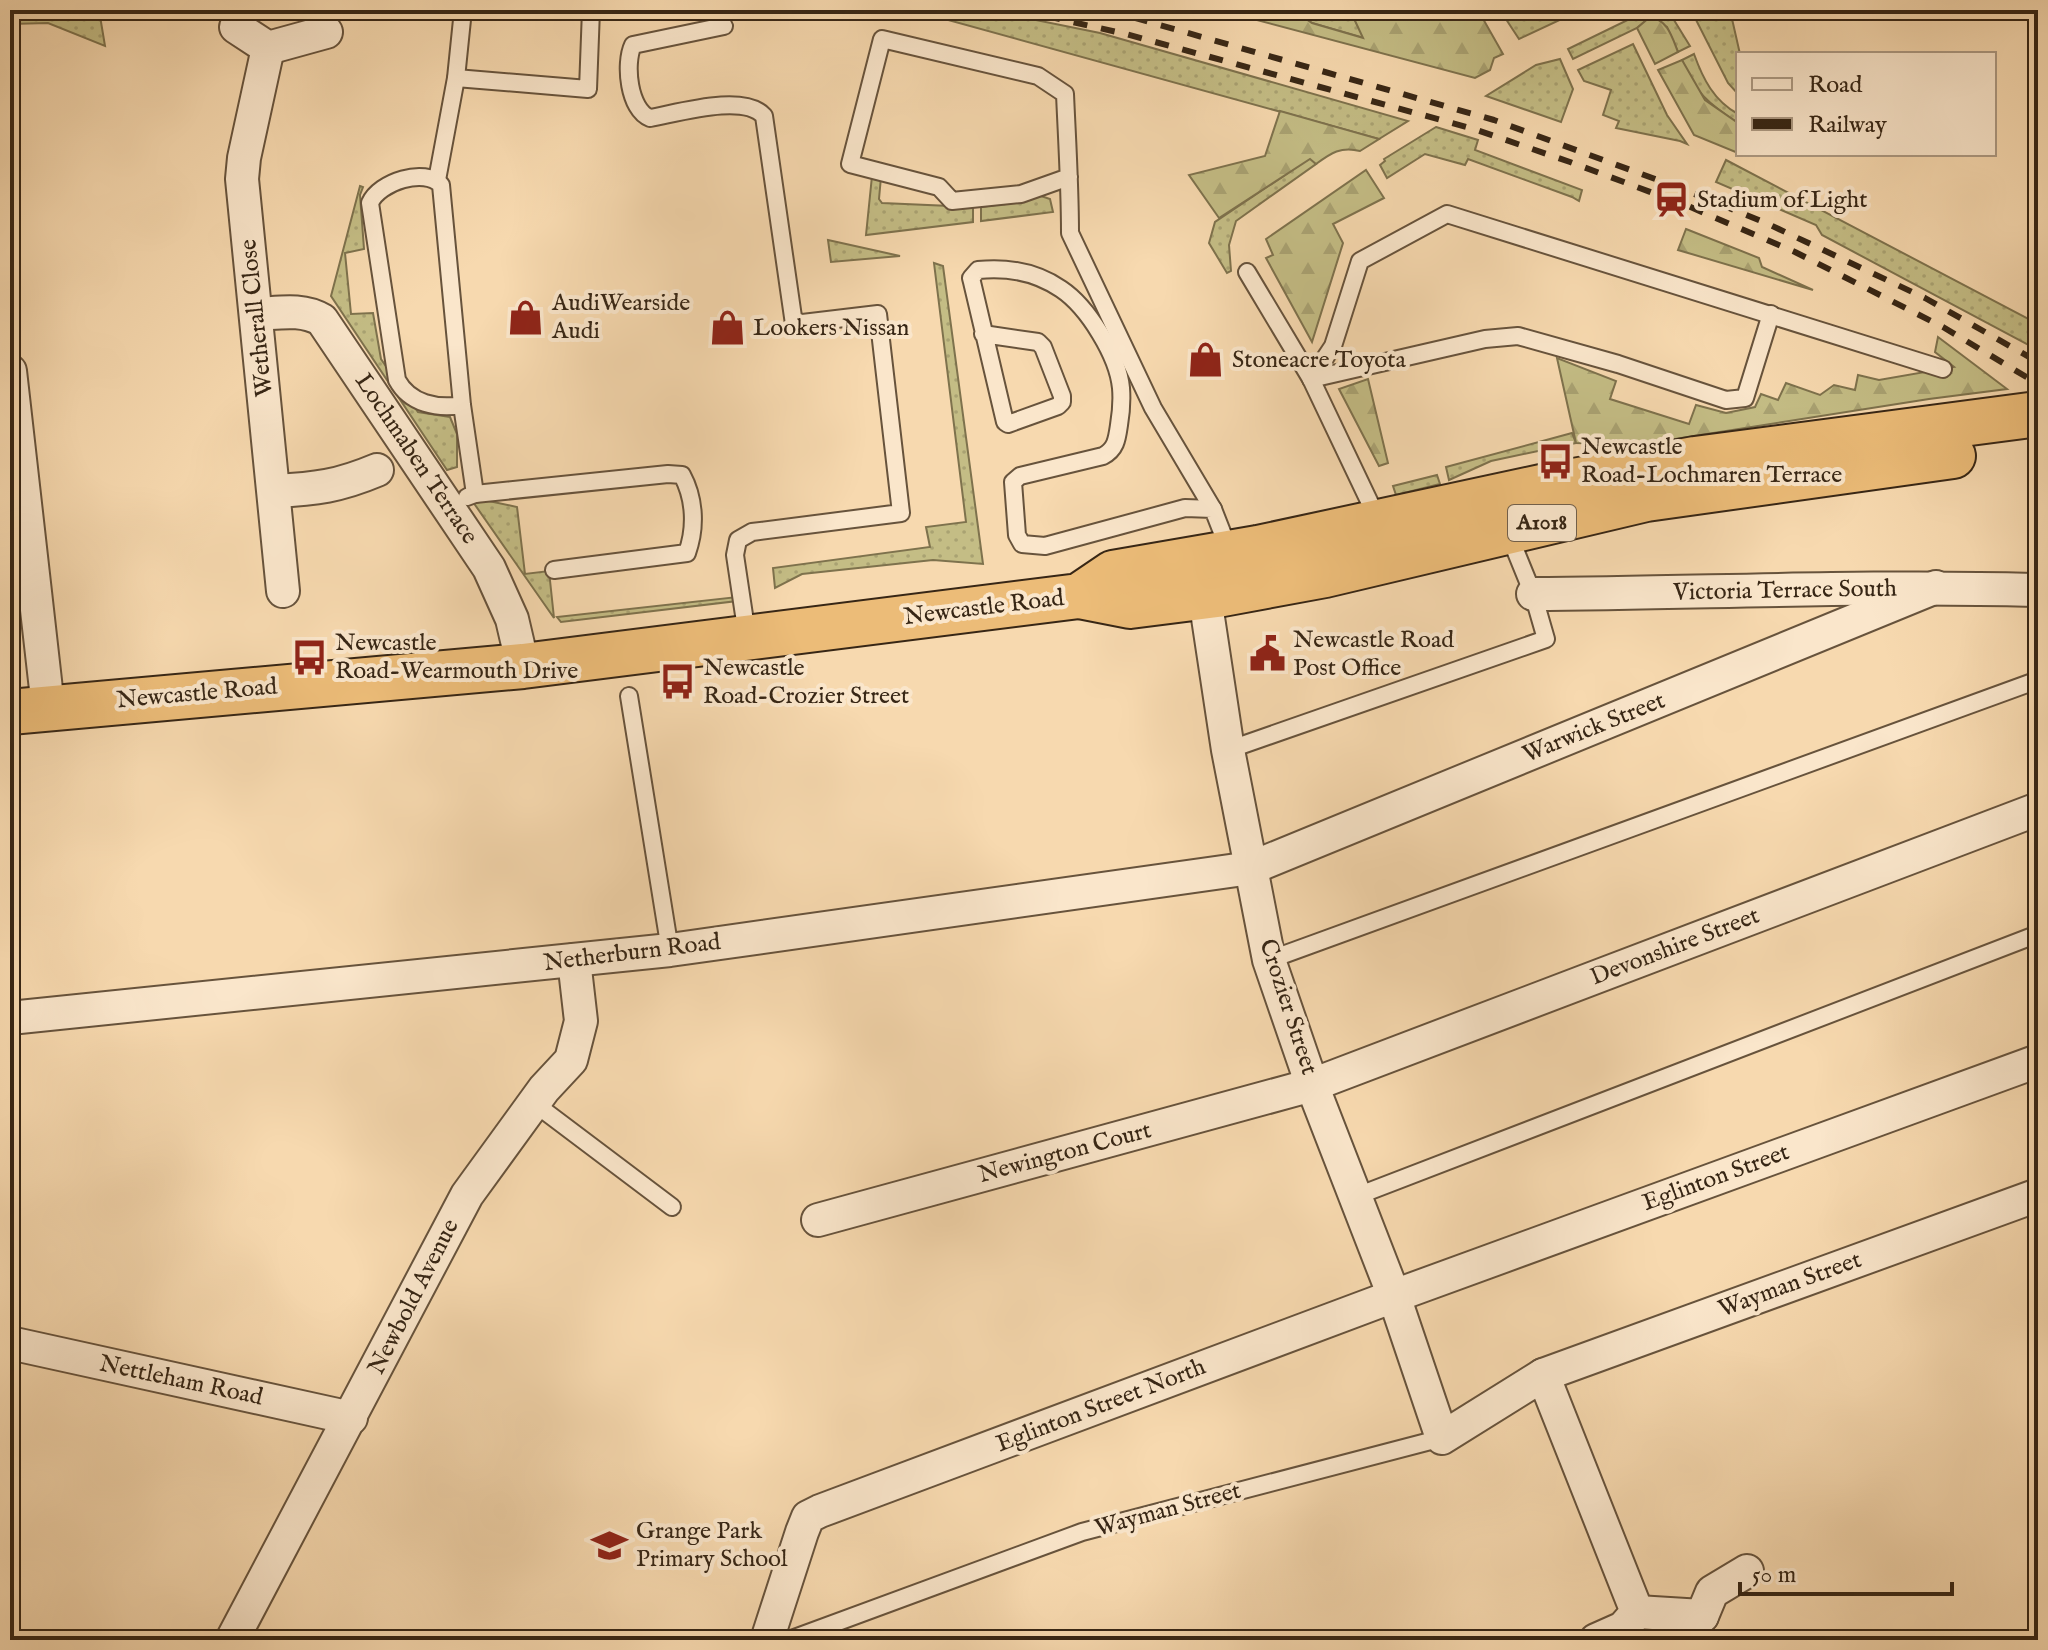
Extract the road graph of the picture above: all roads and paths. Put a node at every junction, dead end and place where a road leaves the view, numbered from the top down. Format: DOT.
graph roads {
  1 [pos="463,10"];
  2 [pos="591,10"];
  3 [pos="724,26"];
  4 [pos="236,27"];
  5 [pos="326,32"];
  6 [pos="268,48"];
  7 [pos="456,78"];
  8 [pos="1069,177"];
  9 [pos="437,180"];
  10 [pos="1247,272"];
  11 [pos="257,314"];
  12 [pos="1771,314"];
  13 [pos="983,334"];
  14 [pos="1943,369"];
  15 [pos="10,371"];
  16 [pos="1311,379"];
  17 [pos="462,405"];
  18 [pos="2038,414"];
  19 [pos="2024,446"];
  20 [pos="377,470"];
  21 [pos="275,491"];
  22 [pos="462,500"];
  23 [pos="1213,509"];
  24 [pos="1507,530"];
  25 [pos="1384,540"];
  26 [pos="554,570"];
  27 [pos="1224,574"];
  28 [pos="1936,587"];
  29 [pos="2038,590"];
  30 [pos="283,591"];
  31 [pos="1533,594"];
  32 [pos="747,637"];
  33 [pos="523,666"];
  34 [pos="2038,680"];
  35 [pos="629,696"];
  36 [pos="29,709"];
  37 [pos="1228,750"];
  38 [pos="2038,809"];
  39 [pos="1251,868"];
  40 [pos="2038,934"];
  41 [pos="670,950"];
  42 [pos="574,960"];
  43 [pos="1269,960"];
  44 [pos="10,1018"];
  45 [pos="2038,1061"];
  46 [pos="1312,1085"];
  47 [pos="534,1103"];
  48 [pos="2038,1195"];
  49 [pos="1357,1196"];
  50 [pos="672,1207"];
  51 [pos="818,1220"];
  52 [pos="1394,1296"];
  53 [pos="10,1343"];
  54 [pos="1543,1375"];
  55 [pos="351,1418"];
  56 [pos="1442,1438"];
  57 [pos="1747,1571"];
  58 [pos="1637,1612"];
  59 [pos="1707,1628"];
  60 [pos="232,1640"];
  61 [pos="767,1640"];
  62 [pos="789,1640"];
  63 [pos="1596,1640"];
  1 -- 7 [label="lane"];
  2 -- 7 [label="lane"];
  3 -- 32 [label="lane"];
  4 -- 6 [label="street"];
  5 -- 6 [label="street"];
  6 -- 11 [label="street, Wetherall Close"];
  7 -- 9 [label="lane"];
  8 -- 8 [label="lane"];
  8 -- 23 [label="lane"];
  9 -- 17 [label="lane"];
  9 -- 17 [label="lane"];
  10 -- 16 [label="lane"];
  11 -- 21 [label="street, Wetherall Close"];
  11 -- 22 [label="street, Lochmaben Terrace"];
  12 -- 14 [label="lane"];
  12 -- 16 [label="lane"];
  12 -- 16 [label="lane"];
  13 -- 13 [label="lane"];
  13 -- 23 [label="lane"];
  15 -- 36 [label="street"];
  16 -- 25 [label="lane"];
  17 -- 22 [label="lane"];
  18 -- 25 [label="highway, A1018"];
  19 -- 24 [label="highway, A1018"];
  20 -- 21 [label="street"];
  21 -- 30 [label="street, Wetherall Close"];
  22 -- 26 [label="lane"];
  22 -- 33 [label="street, Lochmaben Terrace"];
  23 -- 27 [label="lane"];
  24 -- 25 [label="highway, A1018"];
  24 -- 31 [label="lane"];
  25 -- 27 [label="highway, A1018"];
  27 -- 32 [label="highway, Newcastle Road / A1018"];
  27 -- 37 [label="street, Crozier Street"];
  28 -- 29 [label="street, Victoria Terrace South"];
  28 -- 31 [label="street, Victoria Terrace South"];
  28 -- 39 [label="street, Warwick Street"];
  31 -- 37 [label="lane"];
  32 -- 33 [label="highway, Newcastle Road / A1018"];
  33 -- 36 [label="highway, Newcastle Road / A1018"];
  34 -- 43 [label="lane"];
  35 -- 41 [label="lane"];
  37 -- 39 [label="street, Crozier Street"];
  38 -- 46 [label="street, Devonshire Street"];
  39 -- 41 [label="street, Netherburn Road"];
  39 -- 43 [label="street, Crozier Street"];
  40 -- 49 [label="lane"];
  41 -- 42 [label="street, Netherburn Road"];
  42 -- 44 [label="street, Netherburn Road"];
  42 -- 47 [label="street, Newbold Avenue"];
  43 -- 46 [label="street, Crozier Street"];
  45 -- 52 [label="street, Eglinton Street"];
  46 -- 49 [label="street, Crozier Street"];
  46 -- 51 [label="street, Newington Court"];
  47 -- 50 [label="lane"];
  47 -- 55 [label="street, Newbold Avenue"];
  48 -- 54 [label="street, Wayman Street"];
  49 -- 52 [label="street, Crozier Street"];
  52 -- 56 [label="street, Crozier Street"];
  52 -- 61 [label="street, Eglinton Street North"];
  53 -- 55 [label="street, Nettleham Road"];
  54 -- 56 [label="street, Wayman Street"];
  54 -- 58 [label="street"];
  55 -- 60 [label="street, Newbold Avenue"];
  56 -- 62 [label="lane, Wayman Street"];
  57 -- 59 [label="street"];
  58 -- 59 [label="street"];
  58 -- 63 [label="street"];
}
